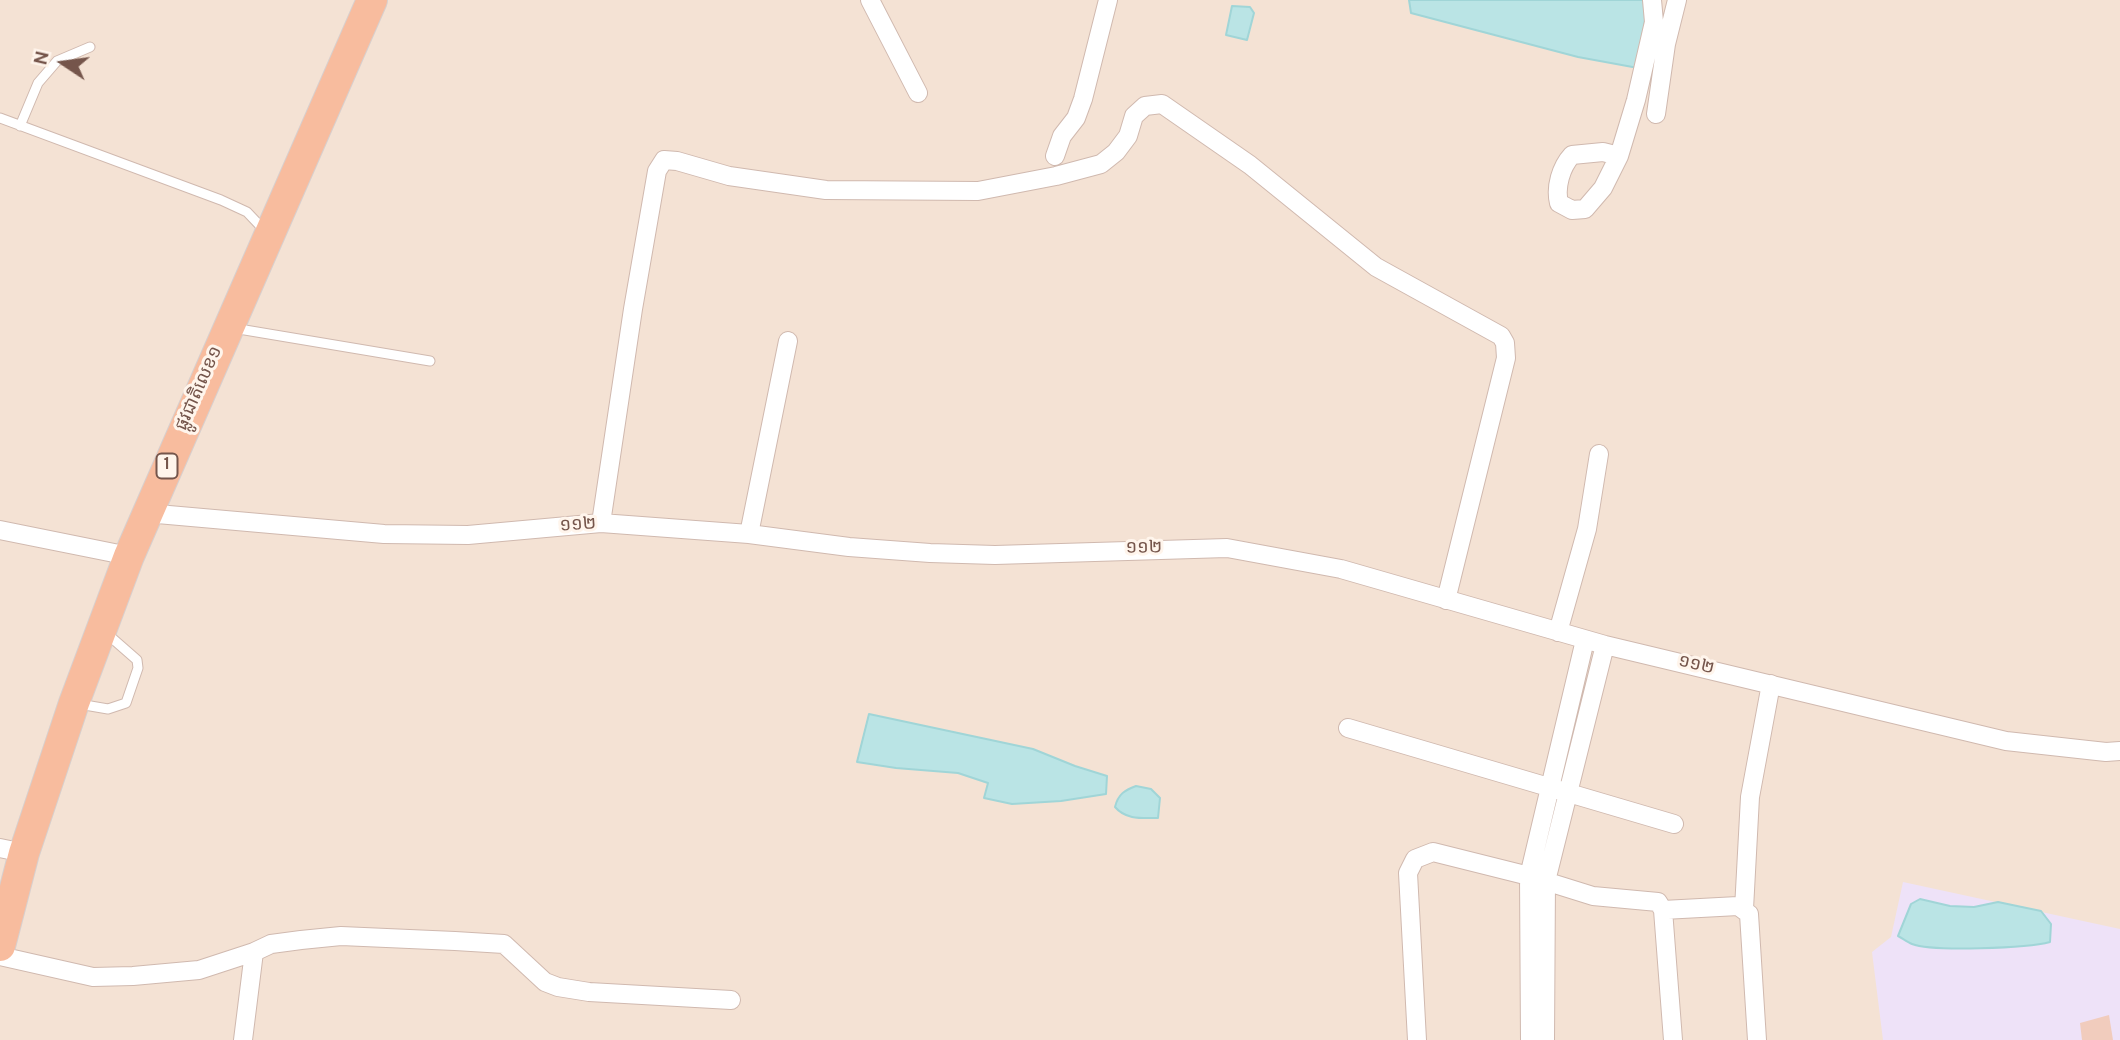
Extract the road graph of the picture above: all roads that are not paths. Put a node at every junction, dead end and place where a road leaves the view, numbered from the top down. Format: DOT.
graph roads {
  1 [pos="372,0"];
  2 [pos="870,0"];
  3 [pos="1108,0"];
  4 [pos="1652,0"];
  5 [pos="1677,0"];
  6 [pos="90,47"];
  7 [pos="918,93"];
  8 [pos="1656,114"];
  9 [pos="0,118"];
  10 [pos="20,125"];
  11 [pos="1055,156"];
  12 [pos="1619,156"];
  13 [pos="269,235"];
  14 [pos="228,327"];
  15 [pos="788,341"];
  16 [pos="430,360"];
  17 [pos="1599,454"];
  18 [pos="146,513"];
  19 [pos="601,523"];
  20 [pos="0,530"];
  21 [pos="749,534"];
  22 [pos="129,556"];
  23 [pos="1446,600"];
  24 [pos="101,628"];
  25 [pos="1558,632"];
  26 [pos="1585,640"];
  27 [pos="1605,645"];
  28 [pos="1770,684"];
  29 [pos="74,703"];
  30 [pos="1348,727"];
  31 [pos="2120,751"];
  32 [pos="1548,788"];
  33 [pos="1567,793"];
  34 [pos="1674,824"];
  35 [pos="12,850"];
  36 [pos="1537,878"];
  37 [pos="1744,909"];
  38 [pos="1663,910"];
  39 [pos="0,946"];
  40 [pos="254,952"];
  41 [pos="0,956"];
  42 [pos="731,1000"];
  43 [pos="243,1040"];
  44 [pos="1417,1040"];
  45 [pos="1530,1040"];
  46 [pos="1545,1040"];
  47 [pos="1672,1040"];
  48 [pos="1757,1040"];
  1 -- 13 [label="highway, ផ្លូវជាតិលេខ១ / 1"];
  2 -- 7 [label="street"];
  3 -- 11 [label="street"];
  4 -- 12 [label="street"];
  5 -- 8 [label="street"];
  6 -- 10 [label="lane"];
  9 -- 10 [label="lane"];
  10 -- 13 [label="lane"];
  13 -- 14 [label="highway, ផ្លូវជាតិលេខ១ / 1"];
  14 -- 16 [label="lane"];
  14 -- 18 [label="highway, ផ្លូវជាតិលេខ១ / 1"];
  15 -- 21 [label="street"];
  17 -- 25 [label="street"];
  18 -- 19 [label="street, ១១២"];
  18 -- 22 [label="highway, ផ្លូវជាតិលេខ១ / 1"];
  19 -- 21 [label="street, ១១២"];
  19 -- 23 [label="street"];
  20 -- 22 [label="street"];
  21 -- 23 [label="street, ១១២"];
  22 -- 24 [label="highway, ផ្លូវជាតិលេខ១ / 1"];
  23 -- 25 [label="street, ១១២"];
  24 -- 29 [label="highway, ផ្លូវជាតិលេខ១ / 1"];
  24 -- 29 [label="lane"];
  25 -- 26 [label="street, ១១២"];
  26 -- 27 [label="street, ១១២"];
  26 -- 32 [label="street"];
  27 -- 28 [label="street, ១១២"];
  27 -- 33 [label="street"];
  28 -- 31 [label="street, ១១២"];
  28 -- 37 [label="street"];
  29 -- 35 [label="highway, ផ្លូវជាតិលេខ១ / 1"];
  30 -- 32 [label="street"];
  32 -- 33 [label="street"];
  32 -- 36 [label="street"];
  33 -- 34 [label="street"];
  33 -- 36 [label="street"];
  35 -- 39 [label="highway, ផ្លូវជាតិលេខ១ / 1"];
  36 -- 38 [label="street"];
  36 -- 44 [label="street"];
  36 -- 45 [label="street"];
  36 -- 46 [label="street"];
  37 -- 38 [label="street"];
  37 -- 48 [label="street"];
  38 -- 47 [label="street"];
  40 -- 41 [label="street"];
  40 -- 42 [label="street"];
  40 -- 43 [label="street"];
}
